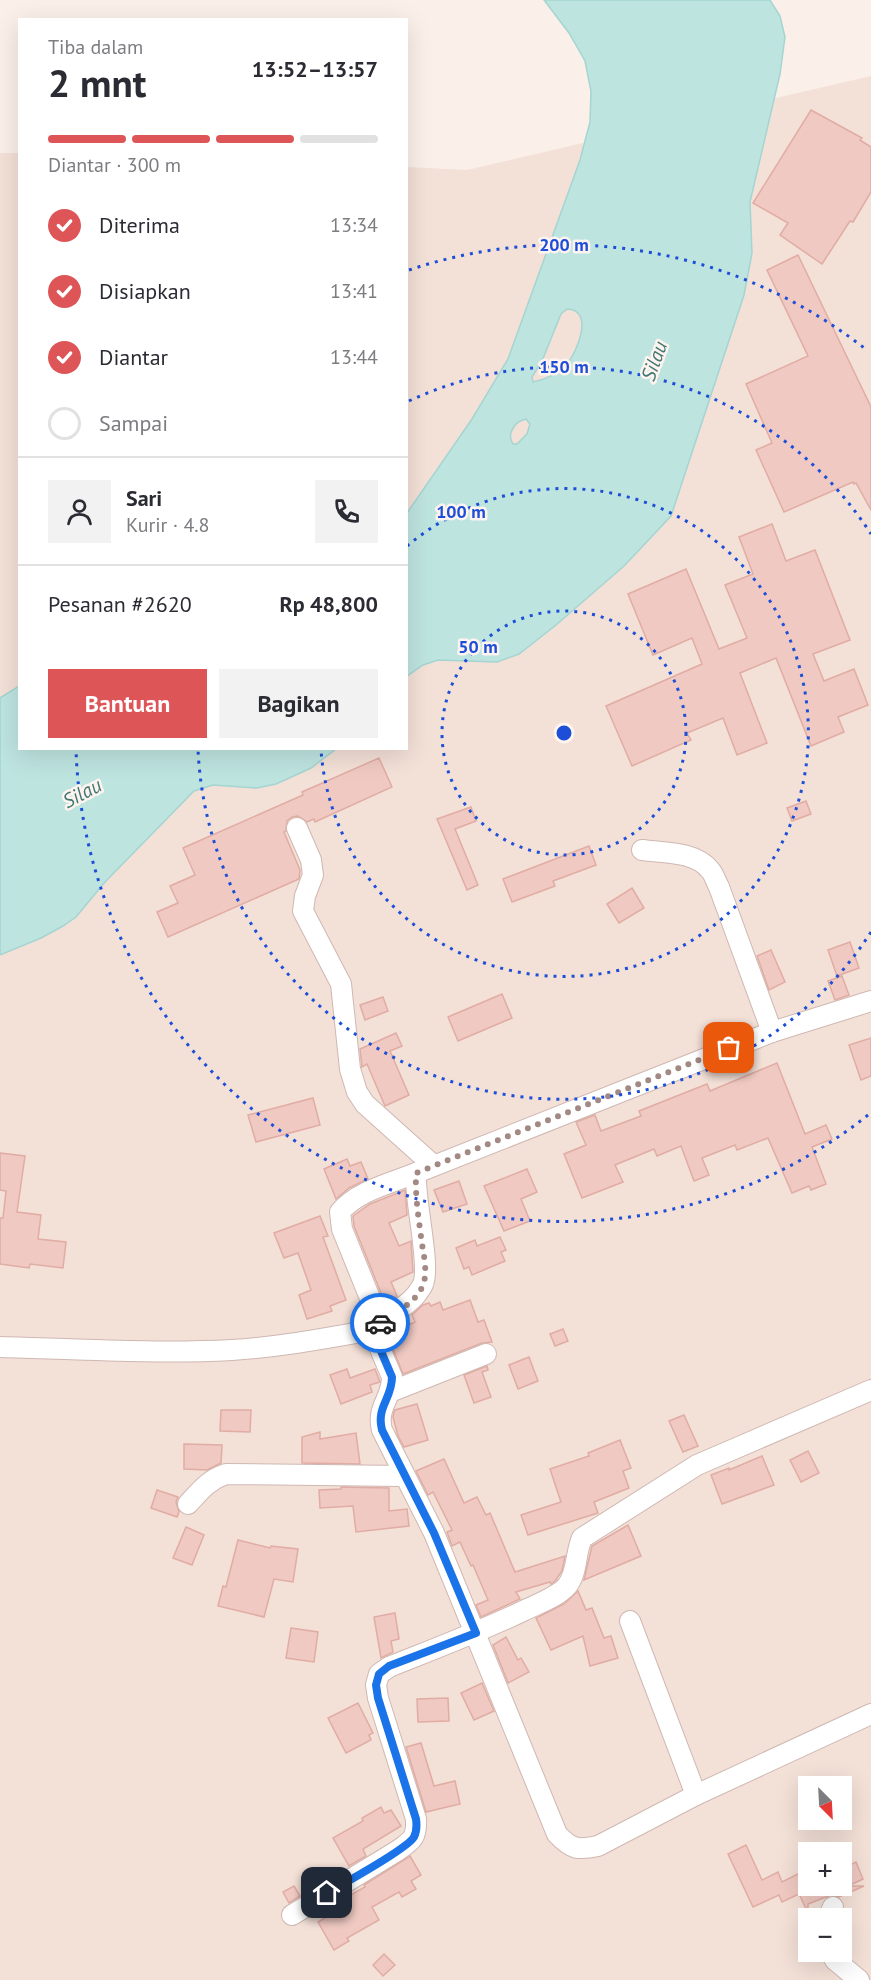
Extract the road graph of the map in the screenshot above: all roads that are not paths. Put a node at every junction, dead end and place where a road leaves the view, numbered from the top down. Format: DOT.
graph roads {
  1 [pos="297,828"];
  2 [pos="642,850"];
  3 [pos="871,1001"];
  4 [pos="772,1032"];
  5 [pos="425,1169"];
  6 [pos="376,1326"];
  7 [pos="0,1347"];
  8 [pos="486,1354"];
  9 [pos="871,1390"];
  10 [pos="390,1392"];
  11 [pos="404,1476"];
  12 [pos="188,1504"];
  13 [pos="630,1622"];
  14 [pos="476,1633"];
  15 [pos="871,1714"];
  16 [pos="696,1795"];
  17 [pos="292,1915"];
  18 [pos="837,1962"];
  19 [pos="859,1980"];
  1 -- 5 [label="street"];
  2 -- 4 [label="street"];
  3 -- 4 [label="street"];
  4 -- 5 [label="street"];
  5 -- 6 [label="street"];
  5 -- 6 [label="street"];
  6 -- 7 [label="street"];
  6 -- 10 [label="street"];
  8 -- 10 [label="street"];
  9 -- 14 [label="street"];
  10 -- 11 [label="street"];
  11 -- 12 [label="street"];
  11 -- 14 [label="street"];
  13 -- 16 [label="street"];
  14 -- 16 [label="street"];
  14 -- 17 [label="street"];
  15 -- 16 [label="street"];
  18 -- 19 [label="street"];
}
